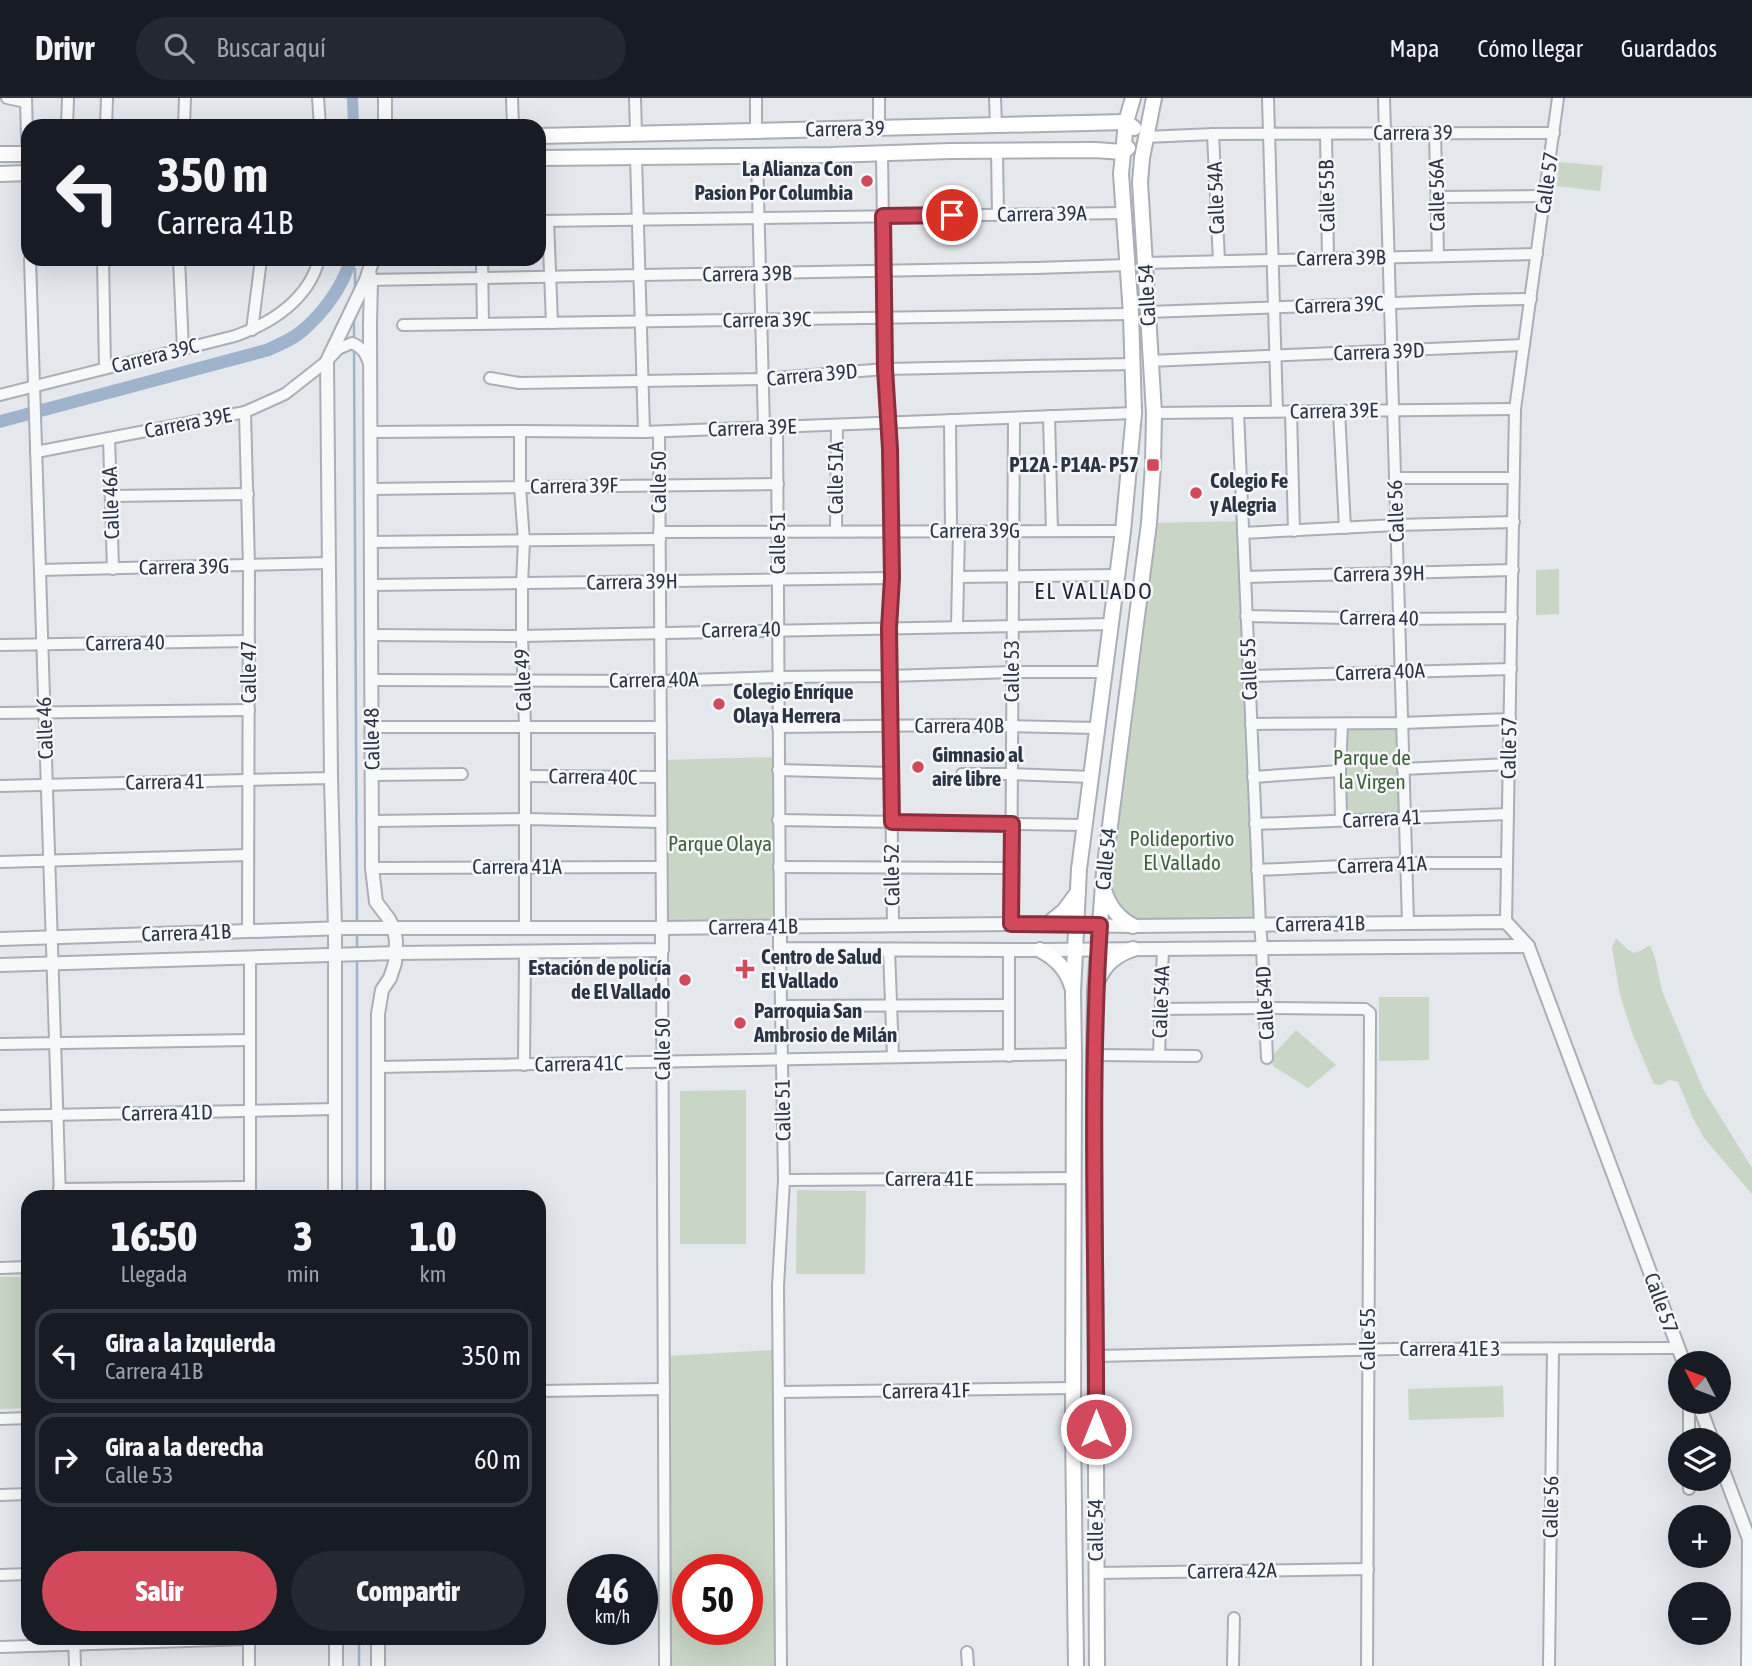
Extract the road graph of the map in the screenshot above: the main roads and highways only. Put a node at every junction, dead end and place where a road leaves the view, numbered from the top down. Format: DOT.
graph roads {
  1 [pos="1132,98"];
  2 [pos="1154,98"];
  3 [pos="1126,122"];
  4 [pos="1101,123"];
  5 [pos="951,127"];
  6 [pos="912,128"];
  7 [pos="693,132"];
  8 [pos="730,132"];
  9 [pos="546,136"];
  10 [pos="1146,137"];
  11 [pos="1095,150"];
  12 [pos="950,151"];
  13 [pos="1123,152"];
  14 [pos="909,153"];
  15 [pos="0,154"];
  16 [pos="21,154"];
  17 [pos="727,155"];
  18 [pos="693,156"];
  19 [pos="546,158"];
  20 [pos="21,173"];
  21 [pos="0,174"];
  22 [pos="1121,174"];
  23 [pos="1079,869"];
  24 [pos="1103,879"];
  25 [pos="1078,891"];
  26 [pos="1048,924"];
  27 [pos="1133,926"];
  28 [pos="1133,949"];
  29 [pos="1040,950"];
  30 [pos="1095,990"];
  31 [pos="1073,992"];
  32 [pos="1075,1661"];
  33 [pos="1098,1662"];
  1 -- 3 [label="main road, Calle 54"];
  1 -- 4 [label="main road"];
  2 -- 10 [label="main road, Calle 54"];
  3 -- 4 [label="main road, Carrera 39"];
  3 -- 10 [label="main road"];
  3 -- 13 [label="main road, Calle 54"];
  4 -- 5 [label="main road, Carrera 39"];
  5 -- 6 [label="main road, Carrera 39"];
  5 -- 12 [label="main road"];
  6 -- 8 [label="main road, Carrera 39"];
  6 -- 14 [label="main road"];
  7 -- 8 [label="main road, Carrera 39"];
  7 -- 9 [label="main road, Carrera 39"];
  7 -- 18 [label="main road"];
  8 -- 17 [label="main road"];
  10 -- 13 [label="main road"];
  10 -- 24 [label="main road, Calle 54"];
  11 -- 12 [label="main road, Carrera 39"];
  11 -- 13 [label="main road, Carrera 39"];
  11 -- 22 [label="main road"];
  12 -- 14 [label="main road, Carrera 39"];
  13 -- 22 [label="main road, Calle 54"];
  14 -- 17 [label="main road, Carrera 39"];
  15 -- 16 [label="main road"];
  17 -- 18 [label="main road, Carrera 39"];
  18 -- 19 [label="main road, Carrera 39"];
  20 -- 21 [label="main road"];
  22 -- 23 [label="main road, Calle 54"];
  23 -- 24 [label="main road"];
  23 -- 25 [label="main road, Calle 54"];
  24 -- 27 [label="main road"];
  24 -- 30 [label="main road, Calle 54"];
  25 -- 26 [label="main road"];
  25 -- 31 [label="main road, Calle 54"];
  28 -- 30 [label="main road"];
  29 -- 31 [label="main road"];
  30 -- 33 [label="main road, Calle 54"];
  31 -- 32 [label="main road, Calle 54"];
}
